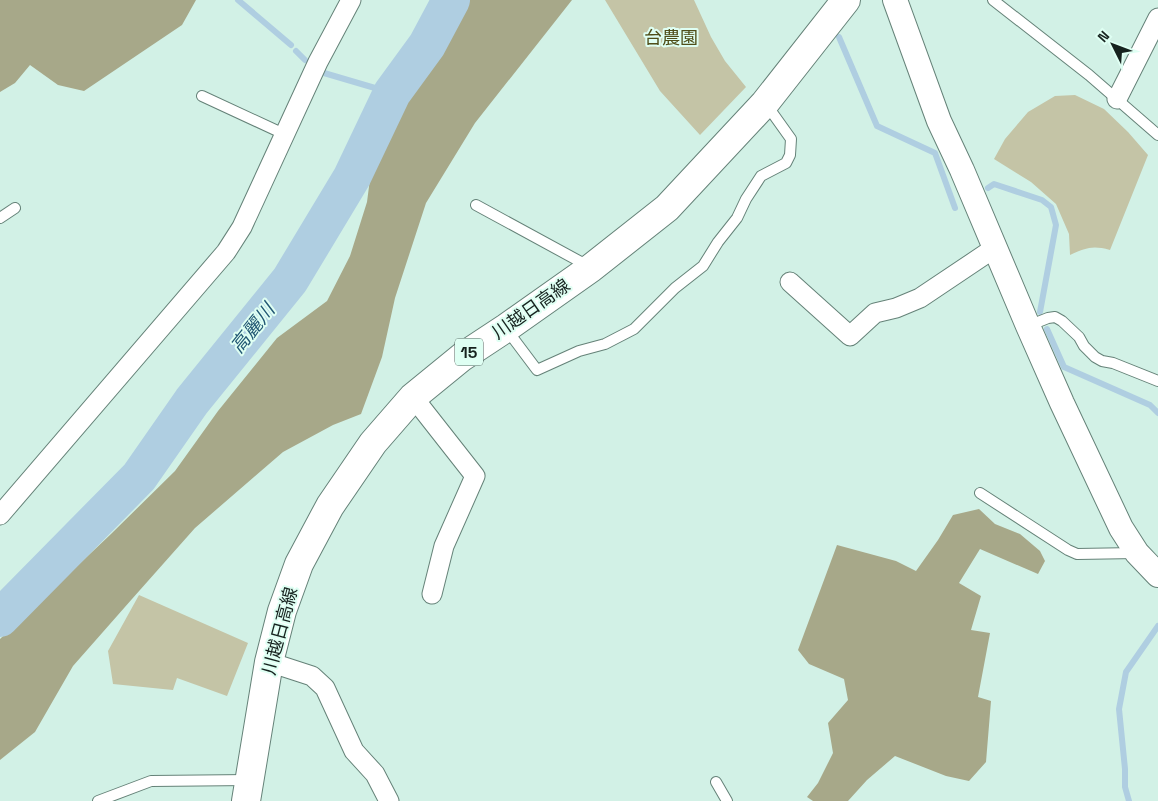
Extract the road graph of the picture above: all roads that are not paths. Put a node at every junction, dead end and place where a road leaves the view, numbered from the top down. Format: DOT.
graph roads {
  1 [pos="351,0"];
  2 [pos="846,0"];
  3 [pos="895,0"];
  4 [pos="993,0"];
  5 [pos="1158,18"];
  6 [pos="202,96"];
  7 [pos="1117,99"];
  8 [pos="765,103"];
  9 [pos="284,134"];
  10 [pos="1158,135"];
  11 [pos="476,205"];
  12 [pos="15,208"];
  13 [pos="0,218"];
  14 [pos="996,247"];
  15 [pos="590,268"];
  16 [pos="790,282"];
  17 [pos="1028,326"];
  18 [pos="506,328"];
  19 [pos="1158,381"];
  20 [pos="413,397"];
  21 [pos="980,493"];
  22 [pos="0,515"];
  23 [pos="1137,553"];
  24 [pos="1158,575"];
  25 [pos="432,594"];
  26 [pos="269,662"];
  27 [pos="716,782"];
  28 [pos="248,790"];
  29 [pos="98,801"];
  30 [pos="389,801"];
  31 [pos="727,801"];
  1 -- 9 [label="street"];
  2 -- 8 [label="main road, 川越日高線 / 15"];
  3 -- 14 [label="street"];
  4 -- 7 [label="lane"];
  5 -- 7 [label="street"];
  6 -- 9 [label="lane"];
  7 -- 10 [label="lane"];
  8 -- 15 [label="main road, 川越日高線 / 15"];
  8 -- 18 [label="lane"];
  9 -- 22 [label="street"];
  11 -- 15 [label="lane"];
  12 -- 13 [label="lane"];
  14 -- 16 [label="street"];
  14 -- 17 [label="street"];
  15 -- 18 [label="main road, 川越日高線 / 15"];
  17 -- 19 [label="lane"];
  17 -- 23 [label="street"];
  18 -- 20 [label="main road, 川越日高線 / 15"];
  20 -- 25 [label="street"];
  20 -- 26 [label="main road, 川越日高線 / 15"];
  21 -- 23 [label="lane"];
  23 -- 24 [label="street"];
  26 -- 28 [label="main road, 川越日高線 / 15"];
  26 -- 30 [label="street"];
  27 -- 31 [label="lane"];
  28 -- 29 [label="lane"];
}
